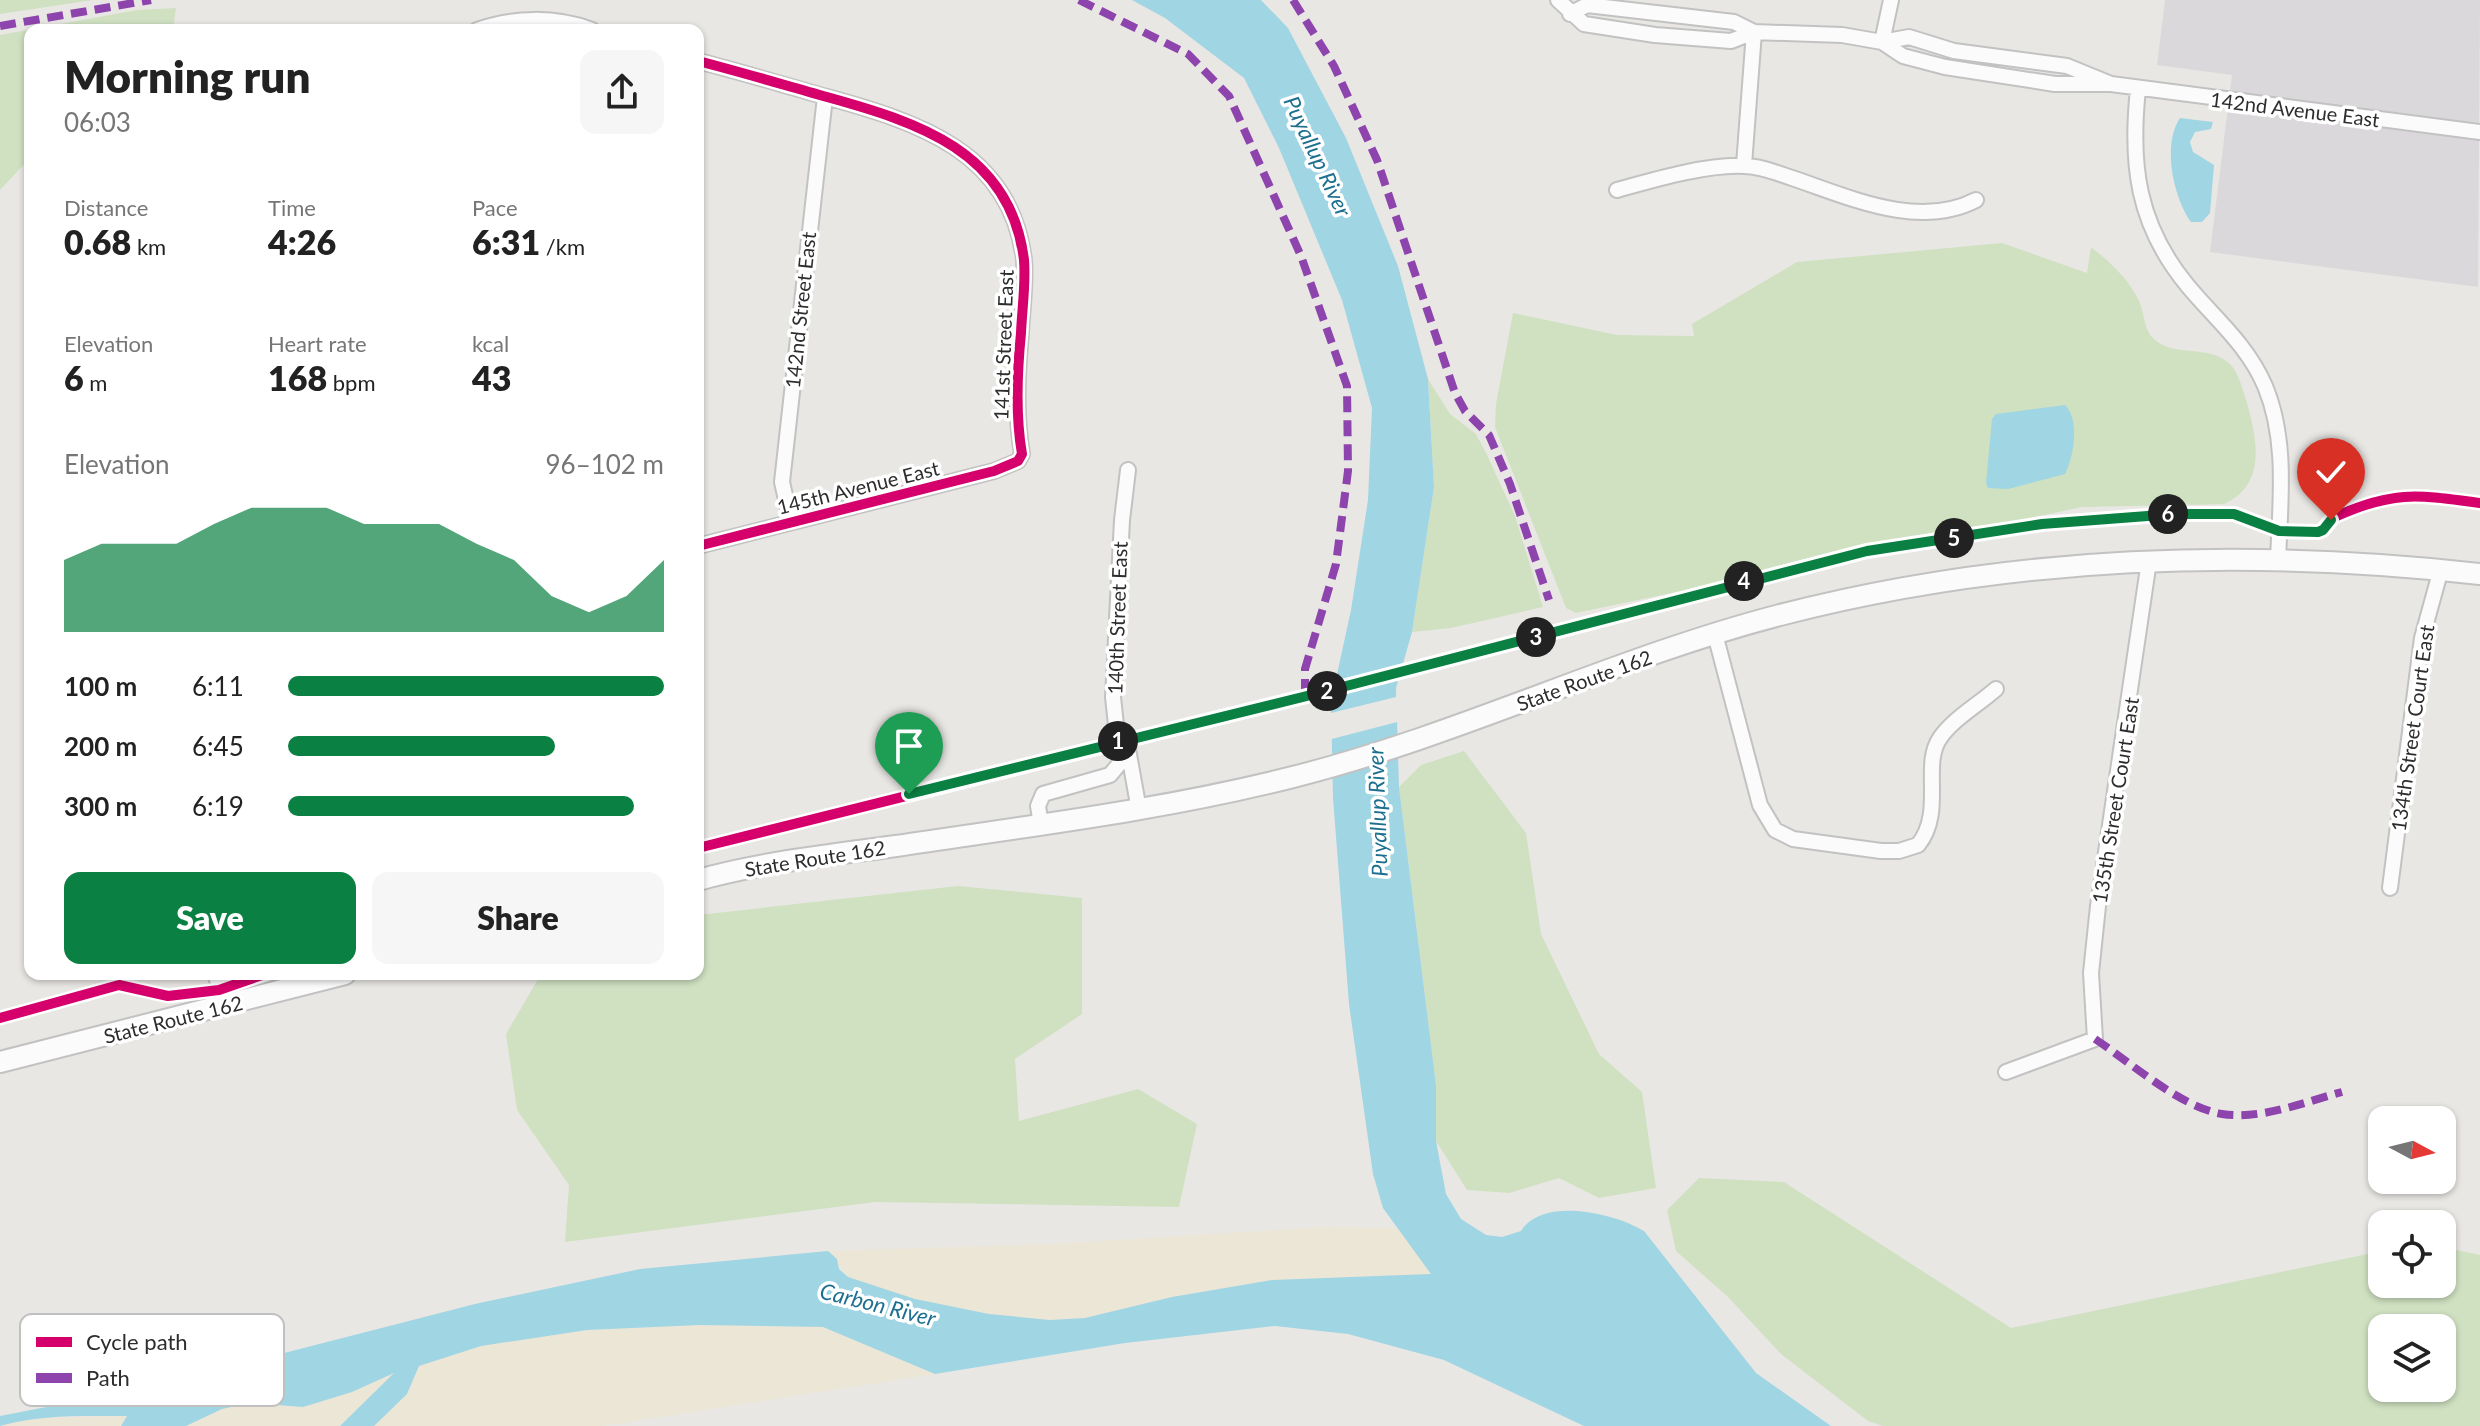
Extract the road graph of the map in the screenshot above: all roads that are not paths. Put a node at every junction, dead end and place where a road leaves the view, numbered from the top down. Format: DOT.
graph roads {
  1 [pos="1558,0"];
  2 [pos="1891,0"];
  3 [pos="1570,14"];
  4 [pos="494,24"];
  5 [pos="571,24"];
  6 [pos="1754,32"];
  7 [pos="1882,42"];
  8 [pos="704,63"];
  9 [pos="2138,89"];
  10 [pos="825,97"];
  11 [pos="2480,132"];
  12 [pos="1744,165"];
  13 [pos="1617,190"];
  14 [pos="1976,200"];
  15 [pos="1022,454"];
  16 [pos="1128,470"];
  17 [pos="791,522"];
  18 [pos="704,544"];
  19 [pos="2149,561"];
  20 [pos="2278,561"];
  21 [pos="2441,569"];
  22 [pos="2480,574"];
  23 [pos="1715,634"];
  24 [pos="1996,689"];
  25 [pos="1120,741"];
  26 [pos="1139,810"];
  27 [pos="1041,825"];
  28 [pos="704,879"];
  29 [pos="2390,888"];
  30 [pos="217,980"];
  31 [pos="323,980"];
  32 [pos="226,1006"];
  33 [pos="0,1062"];
  34 [pos="2006,1072"];
  1 -- 3 [label="street, 142nd Avenue East"];
  2 -- 7 [label="street"];
  3 -- 6 [label="street, 142nd Avenue East"];
  3 -- 6 [label="street, 142nd Avenue East"];
  4 -- 5 [label="street"];
  6 -- 7 [label="street, 142nd Avenue East"];
  6 -- 12 [label="street"];
  7 -- 9 [label="street, 142nd Avenue East"];
  8 -- 10 [label="street, 141st Street East"];
  9 -- 11 [label="street, 142nd Avenue East"];
  9 -- 20 [label="street"];
  10 -- 15 [label="street, 141st Street East"];
  10 -- 17 [label="street, 142nd Street East"];
  12 -- 13 [label="street"];
  12 -- 14 [label="street"];
  15 -- 17 [label="street, 145th Avenue East"];
  16 -- 25 [label="street, 140th Street East"];
  17 -- 18 [label="street, 145th Avenue East"];
  19 -- 20 [label="main road, State Route 162"];
  19 -- 23 [label="main road, State Route 162"];
  19 -- 34 [label="street, 135th Street Court East"];
  20 -- 21 [label="main road, State Route 162"];
  21 -- 22 [label="main road, State Route 162"];
  21 -- 29 [label="street, 134th Street Court East"];
  23 -- 24 [label="street"];
  23 -- 26 [label="main road, State Route 162"];
  25 -- 26 [label="street, 140th Street East"];
  25 -- 27 [label="street"];
  26 -- 27 [label="main road, State Route 162"];
  27 -- 28 [label="main road, State Route 162"];
  30 -- 32 [label="street"];
  31 -- 32 [label="main road, State Route 162"];
  32 -- 33 [label="main road, State Route 162"];
}
